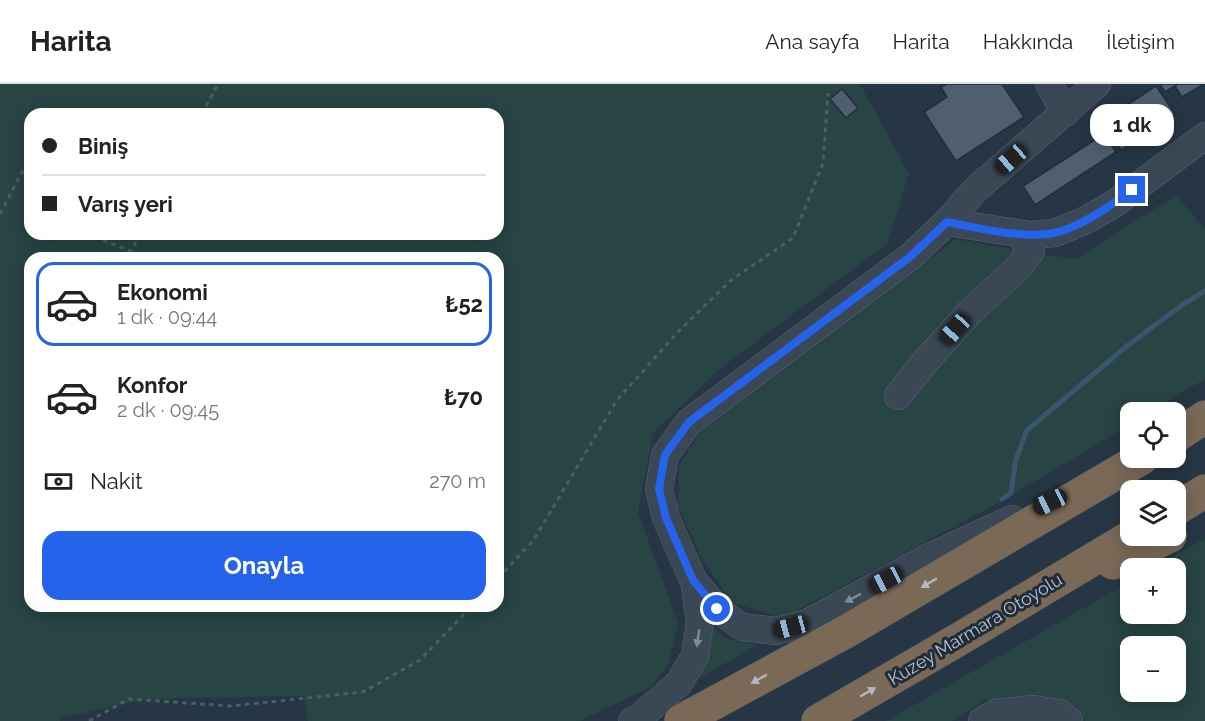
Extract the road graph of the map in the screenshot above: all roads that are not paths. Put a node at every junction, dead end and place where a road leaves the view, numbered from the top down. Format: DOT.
graph roads {
  1 [pos="1049,84"];
  2 [pos="1097,84"];
  3 [pos="1065,113"];
  4 [pos="1205,136"];
  5 [pos="947,222"];
  6 [pos="1018,233"];
  7 [pos="898,396"];
  8 [pos="1205,417"];
  9 [pos="1186,429"];
  10 [pos="1122,468"];
  11 [pos="1125,468"];
  12 [pos="1205,492"];
  13 [pos="1186,503"];
  14 [pos="1205,518"];
  15 [pos="1186,527"];
  16 [pos="1120,543"];
  17 [pos="1150,546"];
  18 [pos="693,580"];
  19 [pos="961,638"];
  20 [pos="819,720"];
  21 [pos="632,721"];
  22 [pos="681,721"];
  23 [pos="982,721"];
  24 [pos="1069,721"];
  1 -- 3 [label="lane"];
  2 -- 3 [label="lane"];
  3 -- 5 [label="lane"];
  4 -- 6 [label="lane"];
  5 -- 6 [label="lane"];
  5 -- 18 [label="lane"];
  6 -- 7 [label="lane"];
  8 -- 9 [label="highway"];
  10 -- 18 [label="lane, one-way"];
  11 -- 22 [label="highway, one-way"];
  12 -- 13 [label="highway"];
  14 -- 15 [label="highway"];
  16 -- 19 [label="highway, Kuzey Marmara Otoyolu"];
  17 -- 19 [label="highway"];
  18 -- 21 [label="lane, one-way"];
  20 -- 19 [label="highway, Kuzey Marmara Otoyolu, one-way"];
  23 -- 24 [label="lane"];
}
